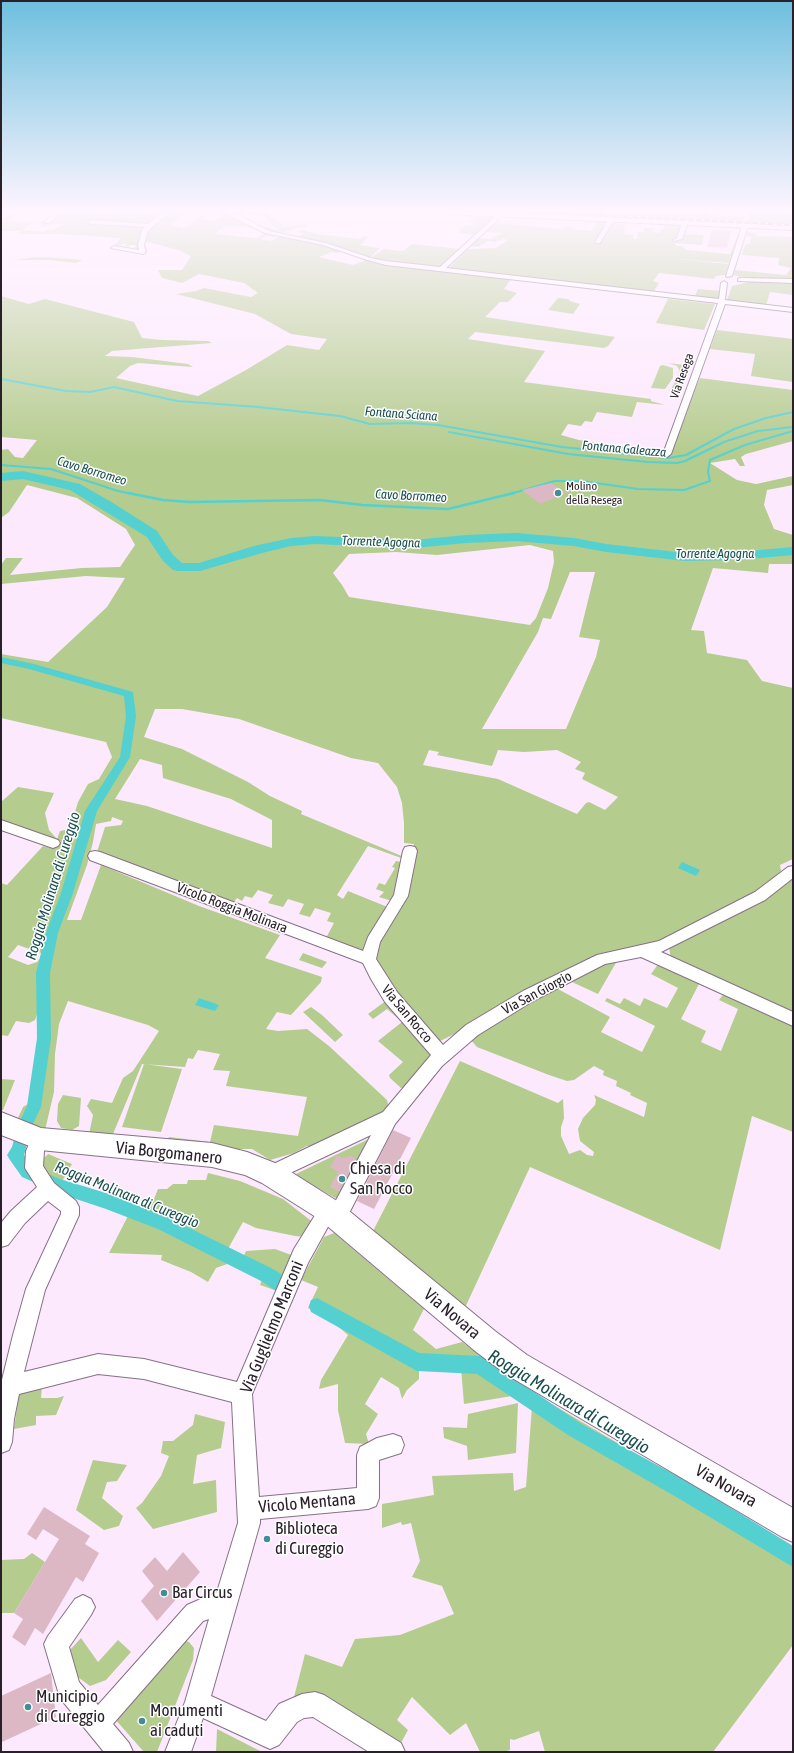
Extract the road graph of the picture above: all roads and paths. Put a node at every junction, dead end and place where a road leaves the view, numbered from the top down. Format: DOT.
graph roads {
  1 [pos="652,294"];
  2 [pos="724,294"];
  3 [pos="722,302"];
  4 [pos="793,310"];
  5 [pos="667,454"];
  6 [pos="1,825"];
  7 [pos="54,843"];
  8 [pos="410,851"];
  9 [pos="95,856"];
  10 [pos="793,870"];
  11 [pos="641,950"];
  12 [pos="368,959"];
  13 [pos="793,1019"];
  14 [pos="442,1056"];
  15 [pos="389,1118"];
  16 [pos="23,1132"];
  17 [pos="271,1174"];
  18 [pos="42,1181"];
  19 [pos="332,1214"];
  20 [pos="1,1238"];
  21 [pos="11,1386"];
  22 [pos="242,1394"];
  23 [pos="1,1442"];
  24 [pos="393,1445"];
  25 [pos="249,1516"];
  26 [pos="793,1526"];
  27 [pos="227,1600"];
  28 [pos="83,1607"];
  29 [pos="197,1702"];
  30 [pos="90,1715"];
  31 [pos="120,1752"];
  32 [pos="178,1752"];
  33 [pos="392,1752"];
  1 -- 3 [label="street"];
  2 -- 3 [label="street, Via Resega"];
  3 -- 4 [label="street"];
  3 -- 5 [label="street, Via Resega"];
  6 -- 7 [label="street"];
  8 -- 12 [label="street"];
  9 -- 12 [label="street, Vicolo Roggia Molinara"];
  10 -- 11 [label="street, Via San Giorgio"];
  11 -- 13 [label="street"];
  11 -- 14 [label="street, Via San Giorgio"];
  12 -- 14 [label="street, Via San Rocco"];
  14 -- 15 [label="street, Via San Rocco"];
  15 -- 17 [label="street, Via San Rocco"];
  15 -- 19 [label="street, Via San Rocco"];
  16 -- 17 [label="main road, Via Borgomanero"];
  16 -- 18 [label="street"];
  17 -- 19 [label="main road, Via Borgomanero"];
  18 -- 20 [label="street"];
  18 -- 21 [label="street"];
  19 -- 22 [label="street, Via Guglielmo Marconi"];
  19 -- 26 [label="main road, Via Novara"];
  21 -- 22 [label="street"];
  21 -- 23 [label="street"];
  22 -- 25 [label="street, Via Guglielmo Marconi"];
  24 -- 25 [label="street, Vicolo Mentana"];
  25 -- 27 [label="street"];
  27 -- 29 [label="street"];
  27 -- 30 [label="street"];
  28 -- 30 [label="street"];
  29 -- 32 [label="street"];
  29 -- 33 [label="street"];
  30 -- 31 [label="street"];
}
